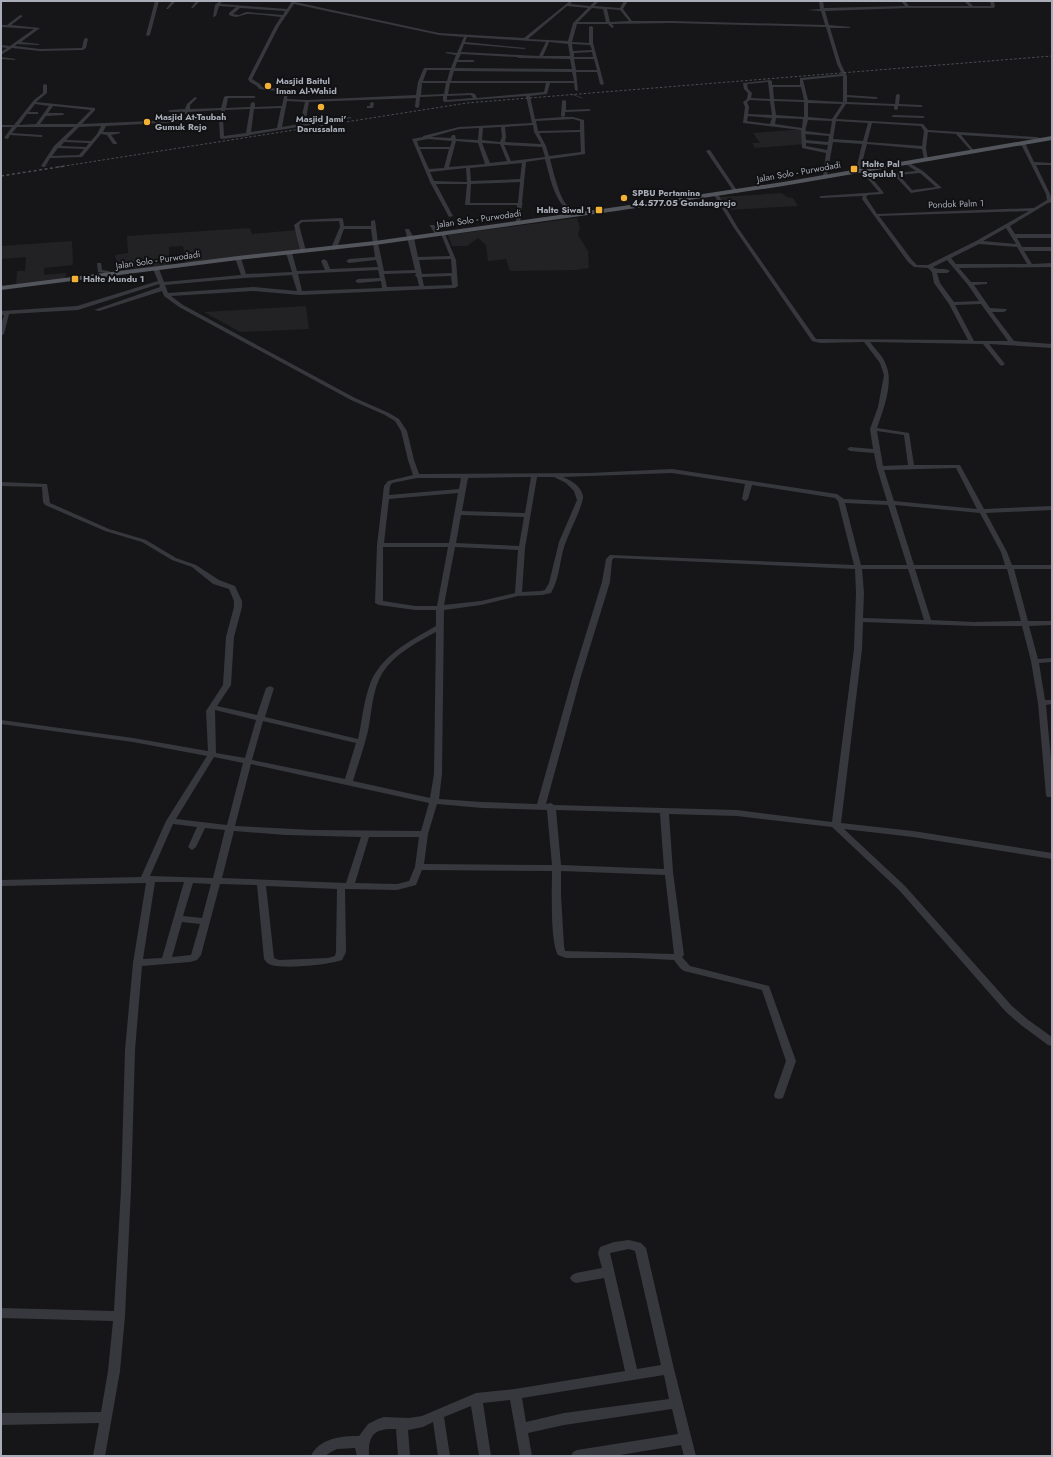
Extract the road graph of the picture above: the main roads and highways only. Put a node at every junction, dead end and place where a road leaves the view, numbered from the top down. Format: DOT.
graph roads {
  1 [pos="1052,138"];
  2 [pos="1,288"];
  1 -- 2 [label="main road, Jalan Solo - Purwodadi"];
}
